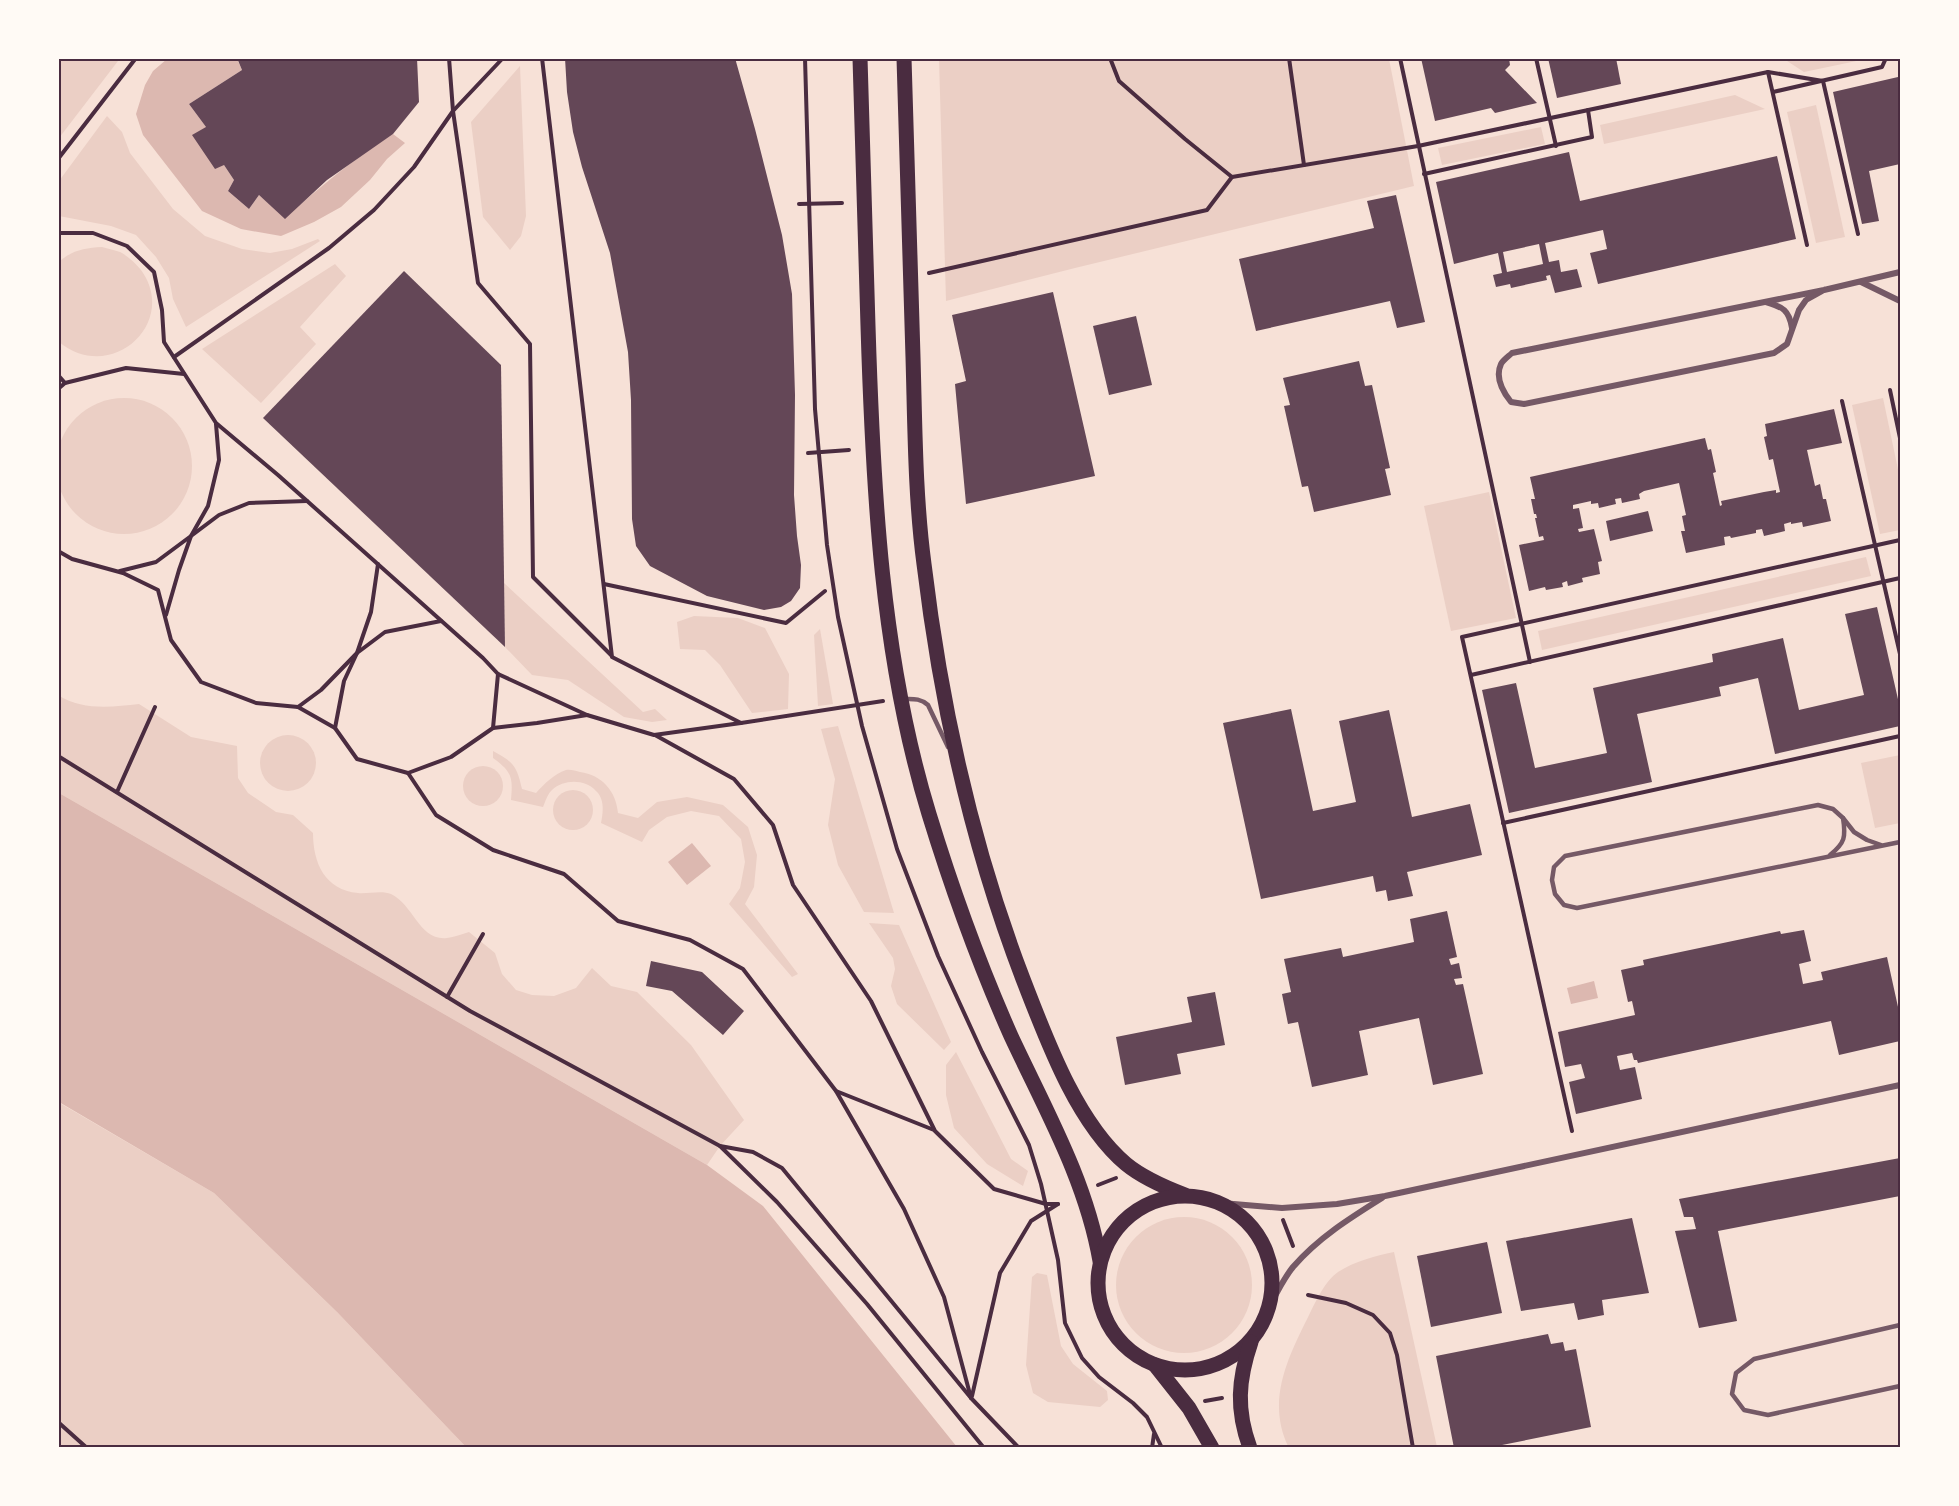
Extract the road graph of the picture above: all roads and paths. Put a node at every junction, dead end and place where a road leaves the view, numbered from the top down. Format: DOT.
graph roads {
  1 [pos="136,58"];
  2 [pos="449,58"];
  3 [pos="504,58"];
  4 [pos="542,58"];
  5 [pos="860,58"];
  6 [pos="904,58"];
  7 [pos="1110,58"];
  8 [pos="1289,58"];
  9 [pos="1400,58"];
  10 [pos="1536,58"];
  11 [pos="1886,58"];
  12 [pos="1768,72"];
  13 [pos="1823,81"];
  14 [pos="1773,92"];
  15 [pos="1588,110"];
  16 [pos="453,111"];
  17 [pos="1550,118"];
  18 [pos="1418,146"];
  19 [pos="1556,146"];
  20 [pos="58,159"];
  21 [pos="1304,165"];
  22 [pos="1425,174"];
  23 [pos="1232,177"];
  24 [pos="842,203"];
  25 [pos="799,204"];
  26 [pos="58,233"];
  27 [pos="1857,234"];
  28 [pos="1807,245"];
  29 [pos="1900,272"];
  30 [pos="910,277"];
  31 [pos="1860,282"];
  32 [pos="1824,290"];
  33 [pos="1900,301"];
  34 [pos="1766,302"];
  35 [pos="1792,332"];
  36 [pos="174,357"];
  37 [pos="184,374"];
  38 [pos="58,375"];
  39 [pos="65,383"];
  40 [pos="58,389"];
  41 [pos="1890,390"];
  42 [pos="1842,400"];
  43 [pos="216,423"];
  44 [pos="1900,438"];
  45 [pos="849,450"];
  46 [pos="808,453"];
  47 [pos="308,501"];
  48 [pos="191,536"];
  49 [pos="1900,540"];
  50 [pos="1876,545"];
  51 [pos="58,551"];
  52 [pos="378,564"];
  53 [pos="117,571"];
  54 [pos="1900,578"];
  55 [pos="1884,582"];
  56 [pos="604,584"];
  57 [pos="825,591"];
  58 [pos="165,617"];
  59 [pos="442,621"];
  60 [pos="1521,624"];
  61 [pos="357,653"];
  62 [pos="1900,654"];
  63 [pos="612,657"];
  64 [pos="1530,662"];
  65 [pos="498,674"];
  66 [pos="1471,675"];
  67 [pos="901,699"];
  68 [pos="155,707"];
  69 [pos="298,707"];
  70 [pos="587,715"];
  71 [pos="741,723"];
  72 [pos="335,728"];
  73 [pos="493,728"];
  74 [pos="654,735"];
  75 [pos="1900,736"];
  76 [pos="58,756"];
  77 [pos="958,768"];
  78 [pos="408,773"];
  79 [pos="117,792"];
  80 [pos="1843,818"];
  81 [pos="1503,823"];
  82 [pos="1900,842"];
  83 [pos="1881,845"];
  84 [pos="1900,849"];
  85 [pos="1828,856"];
  86 [pos="483,934"];
  87 [pos="447,997"];
  88 [pos="1900,1085"];
  89 [pos="836,1091"];
  90 [pos="935,1131"];
  91 [pos="1572,1131"];
  92 [pos="720,1146"];
  93 [pos="1117,1177"];
  94 [pos="1097,1185"];
  95 [pos="1185,1195"];
  96 [pos="1385,1196"];
  97 [pos="1222,1203"];
  98 [pos="1282,1219"];
  99 [pos="1293,1246"];
  100 [pos="1100,1261"];
  101 [pos="1308,1295"];
  102 [pos="1271,1303"];
  103 [pos="1900,1325"];
  104 [pos="1252,1340"];
  105 [pos="1155,1365"];
  106 [pos="1900,1386"];
  107 [pos="971,1398"];
  108 [pos="1222,1398"];
  109 [pos="1199,1402"];
  110 [pos="58,1422"];
  111 [pos="87,1448"];
  112 [pos="984,1448"];
  113 [pos="1019,1448"];
  114 [pos="1152,1448"];
  115 [pos="1162,1448"];
  116 [pos="1212,1448"];
  117 [pos="1250,1448"];
  118 [pos="1413,1448"];
  1 -- 20 [label="path"];
  2 -- 16 [label="path"];
  3 -- 16 [label="path"];
  4 -- 56 [label="path"];
  5 -- 67 [label="main road"];
  6 -- 30 [label="main road"];
  7 -- 23 [label="path"];
  8 -- 21 [label="path"];
  9 -- 18 [label="path"];
  10 -- 17 [label="path"];
  11 -- 13 [label="path"];
  12 -- 13 [label="path"];
  12 -- 14 [label="path"];
  12 -- 15 [label="path"];
  13 -- 14 [label="path"];
  13 -- 27 [label="path"];
  14 -- 28 [label="path"];
  15 -- 17 [label="path"];
  15 -- 19 [label="path"];
  16 -- 36 [label="path"];
  16 -- 63 [label="path"];
  17 -- 18 [label="path"];
  17 -- 19 [label="path"];
  18 -- 21 [label="path"];
  18 -- 22 [label="path"];
  19 -- 22 [label="path"];
  21 -- 23 [label="path"];
  22 -- 60 [label="path"];
  23 -- 30 [label="path"];
  24 -- 25 [label="path"];
  26 -- 36 [label="path"];
  29 -- 31 [label="street"];
  30 -- 77 [label="main road"];
  31 -- 32 [label="street"];
  31 -- 33 [label="street"];
  32 -- 34 [label="street"];
  32 -- 35 [label="street"];
  34 -- 35 [label="street"];
  34 -- 35 [label="street"];
  36 -- 37 [label="path"];
  37 -- 39 [label="path"];
  37 -- 43 [label="path"];
  38 -- 39 [label="path"];
  39 -- 40 [label="path"];
  41 -- 44 [label="path"];
  42 -- 50 [label="path"];
  43 -- 47 [label="path"];
  43 -- 48 [label="path"];
  45 -- 46 [label="path"];
  47 -- 48 [label="path"];
  47 -- 52 [label="path"];
  48 -- 53 [label="path"];
  48 -- 58 [label="path"];
  49 -- 50 [label="path"];
  50 -- 55 [label="path"];
  50 -- 60 [label="path"];
  51 -- 53 [label="path"];
  52 -- 59 [label="path"];
  52 -- 61 [label="path"];
  53 -- 58 [label="path"];
  54 -- 55 [label="path"];
  55 -- 62 [label="path"];
  55 -- 64 [label="path"];
  56 -- 57 [label="path"];
  56 -- 63 [label="path"];
  58 -- 69 [label="path"];
  59 -- 61 [label="path"];
  59 -- 65 [label="path"];
  60 -- 64 [label="path"];
  60 -- 66 [label="path"];
  61 -- 69 [label="path"];
  61 -- 72 [label="path"];
  63 -- 71 [label="path"];
  64 -- 66 [label="path"];
  65 -- 70 [label="path"];
  65 -- 73 [label="path"];
  66 -- 81 [label="path"];
  67 -- 71 [label="path"];
  67 -- 77 [label="lane"];
  67 -- 100 [label="main road"];
  68 -- 79 [label="path"];
  69 -- 72 [label="path"];
  70 -- 73 [label="path"];
  70 -- 74 [label="path"];
  71 -- 74 [label="path"];
  72 -- 78 [label="path"];
  73 -- 78 [label="path"];
  74 -- 90 [label="path"];
  75 -- 81 [label="path"];
  76 -- 79 [label="path"];
  77 -- 95 [label="main road"];
  78 -- 89 [label="path"];
  79 -- 87 [label="path"];
  80 -- 83 [label="lane"];
  80 -- 85 [label="lane"];
  80 -- 85 [label="lane"];
  81 -- 91 [label="path"];
  82 -- 83 [label="lane"];
  82 -- 84 [label="lane"];
  83 -- 85 [label="lane"];
  86 -- 87 [label="path"];
  87 -- 92 [label="path"];
  88 -- 96 [label="street"];
  89 -- 90 [label="path"];
  89 -- 107 [label="path"];
  90 -- 107 [label="path"];
  92 -- 107 [label="path"];
  92 -- 112 [label="path"];
  93 -- 94 [label="path"];
  95 -- 97 [label="main road"];
  95 -- 100 [label="main road"];
  96 -- 97 [label="street"];
  96 -- 102 [label="street"];
  97 -- 102 [label="main road"];
  98 -- 99 [label="path"];
  100 -- 105 [label="main road"];
  101 -- 118 [label="path"];
  102 -- 104 [label="main road"];
  103 -- 106 [label="lane"];
  104 -- 105 [label="main road"];
  104 -- 117 [label="main road"];
  105 -- 116 [label="main road"];
  107 -- 113 [label="path"];
  108 -- 109 [label="path"];
  110 -- 111 [label="path"];
  114 -- 115 [label="path"];
}
